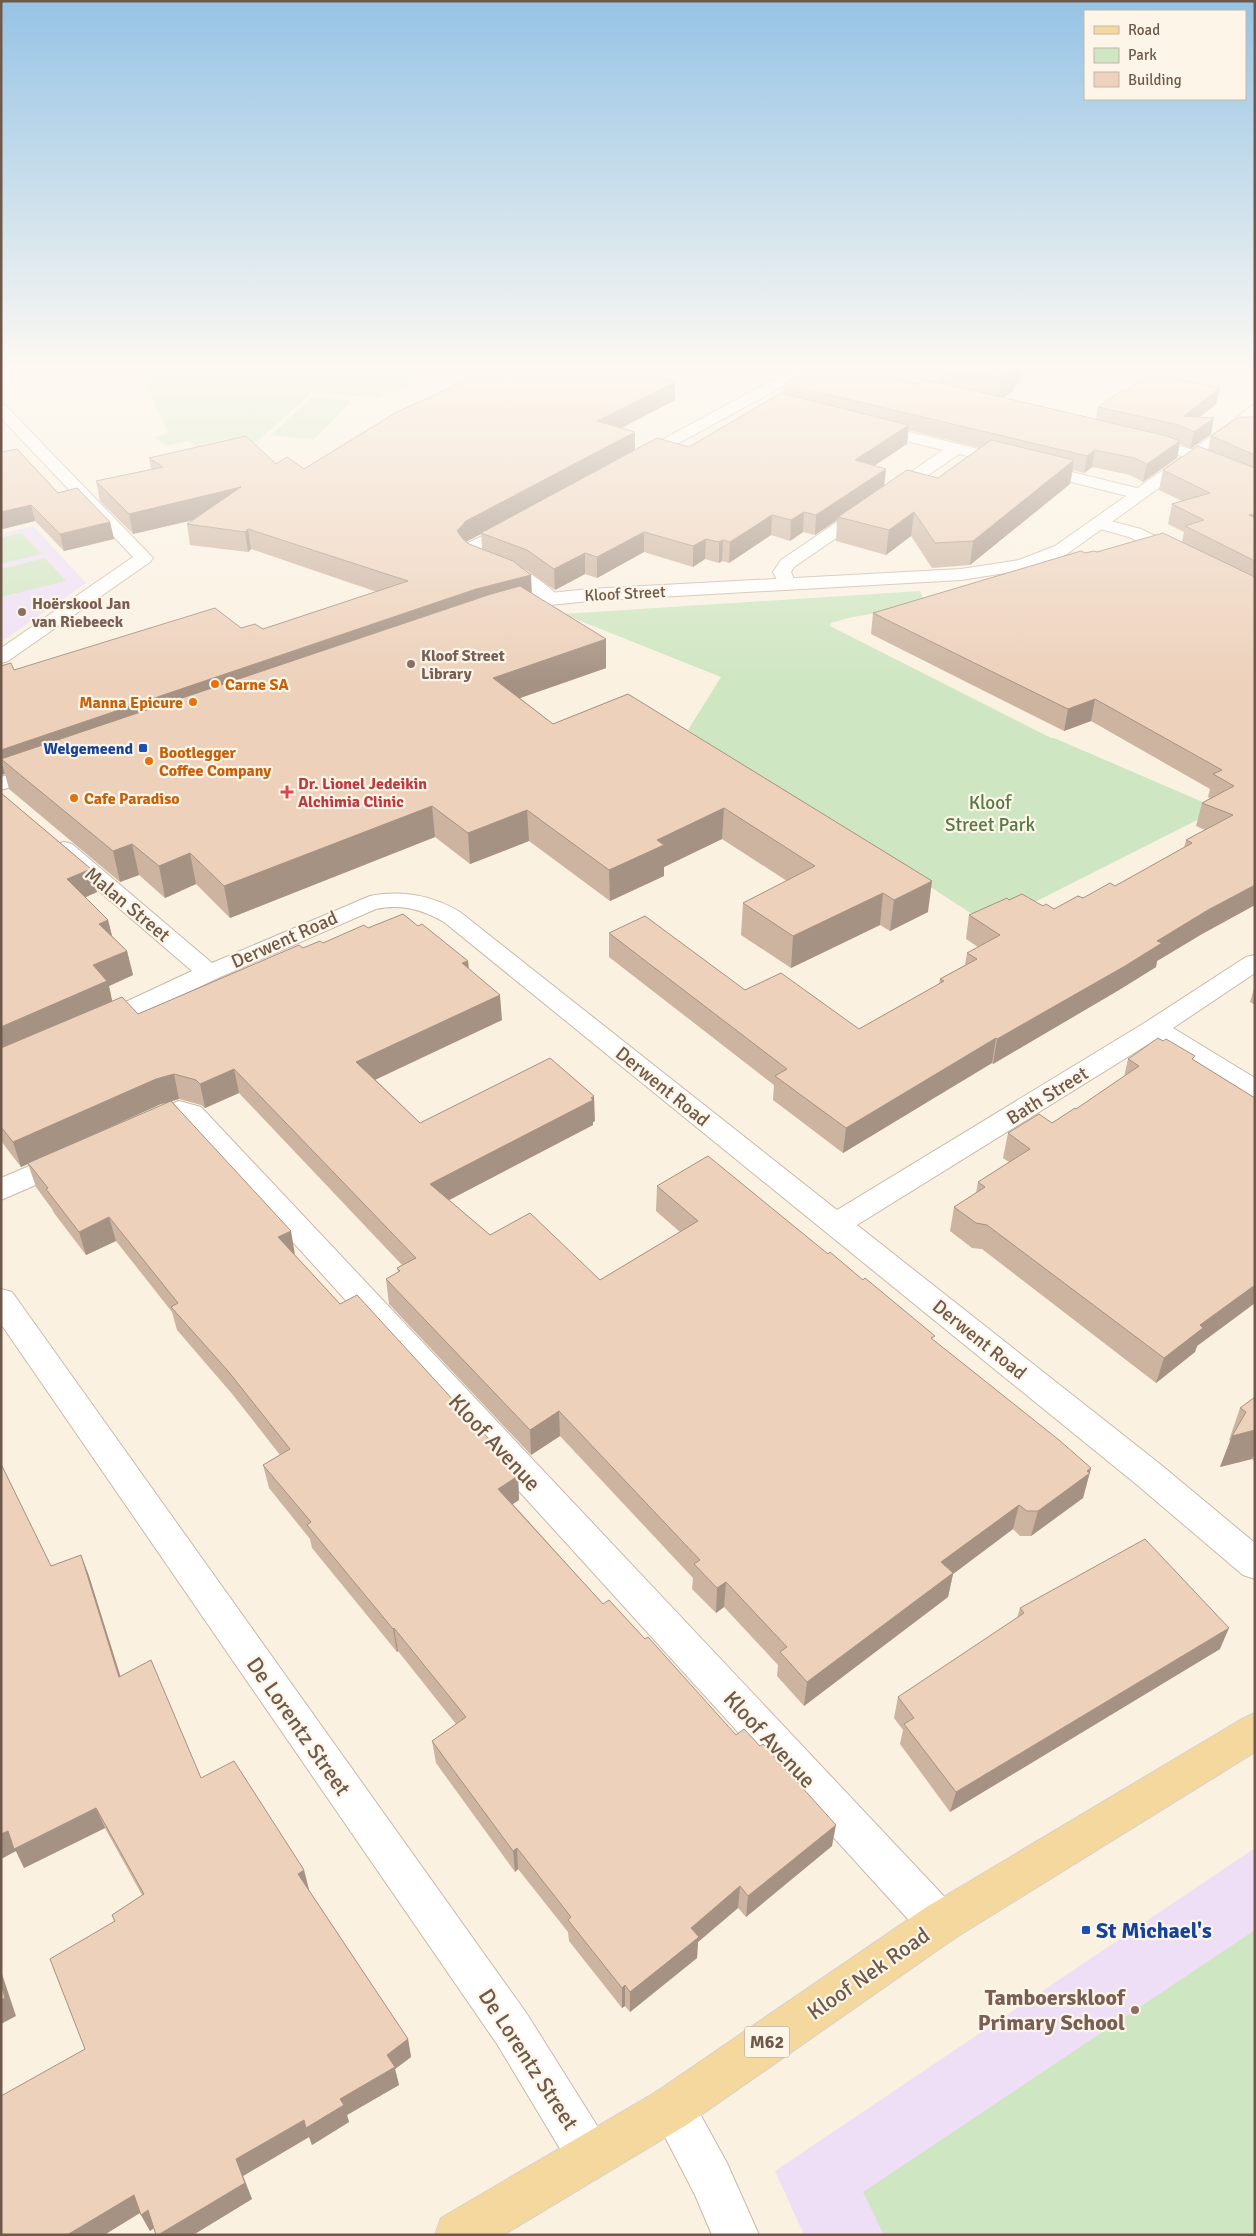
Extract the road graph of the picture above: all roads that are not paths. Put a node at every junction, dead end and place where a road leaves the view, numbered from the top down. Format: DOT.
graph roads {
  1 [pos="62,473"];
  2 [pos="920,473"];
  3 [pos="1055,473"];
  4 [pos="1168,473"];
  5 [pos="1231,473"];
  6 [pos="1255,484"];
  7 [pos="1139,494"];
  8 [pos="526,519"];
  9 [pos="1099,523"];
  10 [pos="1193,562"];
  11 [pos="787,584"];
  12 [pos="550,599"];
  13 [pos="485,616"];
  14 [pos="1,657"];
  15 [pos="58,765"];
  16 [pos="4,794"];
  17 [pos="46,834"];
  18 [pos="1255,962"];
  19 [pos="209,973"];
  20 [pos="1155,1028"];
  21 [pos="82,1031"];
  22 [pos="1255,1090"];
  23 [pos="1,1190"];
  24 [pos="836,1224"];
  25 [pos="1,1300"];
  26 [pos="1255,1564"];
  27 [pos="1255,1730"];
  28 [pos="940,1923"];
  29 [pos="672,2108"];
  30 [pos="590,2156"];
  31 [pos="458,2235"];
  32 [pos="736,2235"];
  1 -- 14 [label="street"];
  2 -- 11 [label="street"];
  3 -- 7 [label="street"];
  4 -- 7 [label="street, Kloof Street"];
  5 -- 6 [label="street"];
  7 -- 9 [label="street, Kloof Street"];
  8 -- 12 [label="street"];
  9 -- 10 [label="street"];
  9 -- 11 [label="street, Kloof Street"];
  11 -- 12 [label="street, Kloof Street"];
  12 -- 13 [label="street, Kloof Street"];
  15 -- 16 [label="street"];
  17 -- 19 [label="street, Malan Street"];
  18 -- 20 [label="street, Bath Street"];
  19 -- 21 [label="street, Derwent Road"];
  19 -- 24 [label="street, Derwent Road"];
  20 -- 22 [label="street"];
  20 -- 24 [label="street, Bath Street"];
  23 -- 28 [label="street, Kloof Avenue"];
  24 -- 26 [label="street, Derwent Road"];
  25 -- 30 [label="street, De Lorentz Street"];
  27 -- 28 [label="main road, Kloof Nek Road / M62"];
  28 -- 29 [label="main road, Kloof Nek Road / M62"];
  29 -- 30 [label="main road, Kloof Nek Road / M62"];
  29 -- 32 [label="street"];
  30 -- 31 [label="main road, Kloof Nek Road / M62"];
}
